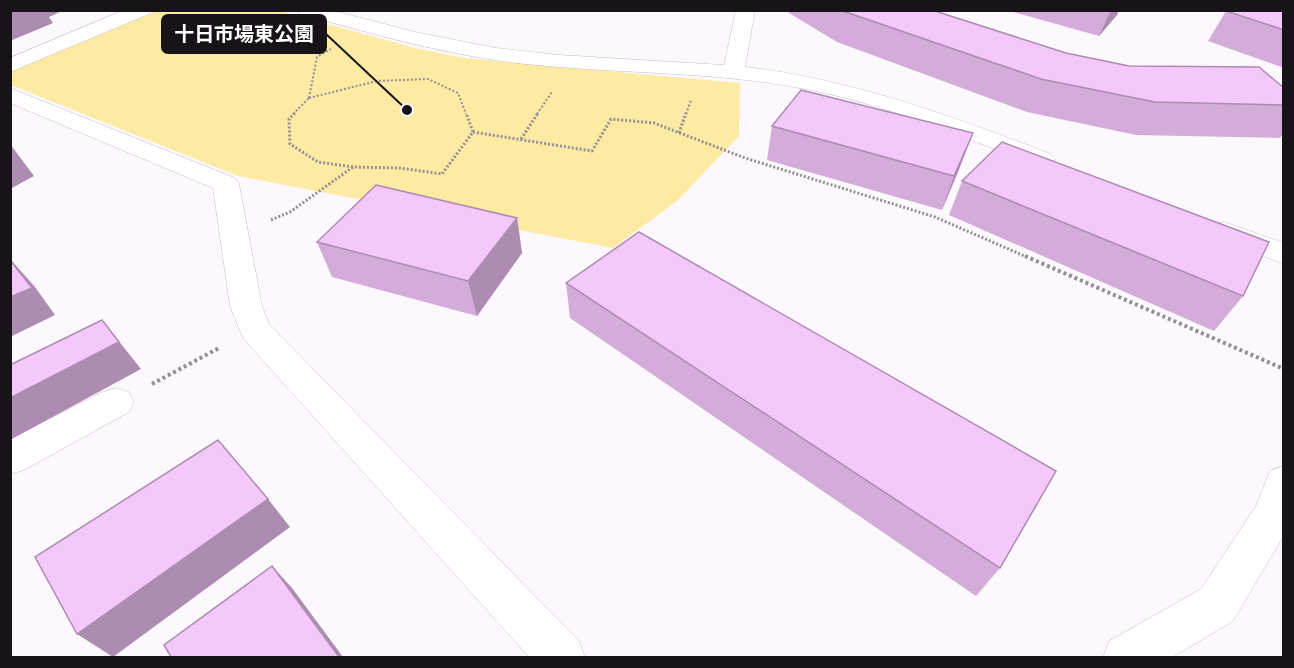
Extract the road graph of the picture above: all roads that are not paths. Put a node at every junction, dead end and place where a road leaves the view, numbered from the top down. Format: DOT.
graph roads {
  1 [pos="142,10"];
  2 [pos="307,10"];
  3 [pos="746,10"];
  4 [pos="10,66"];
  5 [pos="733,74"];
  6 [pos="10,94"];
  7 [pos="1061,167"];
  8 [pos="1206,224"];
  9 [pos="1284,254"];
  10 [pos="116,402"];
  11 [pos="10,458"];
  12 [pos="1284,483"];
  13 [pos="562,657"];
  14 [pos="1126,657"];
  1 -- 4 [label="street"];
  2 -- 5 [label="street"];
  3 -- 5 [label="street"];
  5 -- 7 [label="street"];
  6 -- 13 [label="street"];
  8 -- 9 [label="street"];
  10 -- 11 [label="street"];
  12 -- 14 [label="street"];
}
